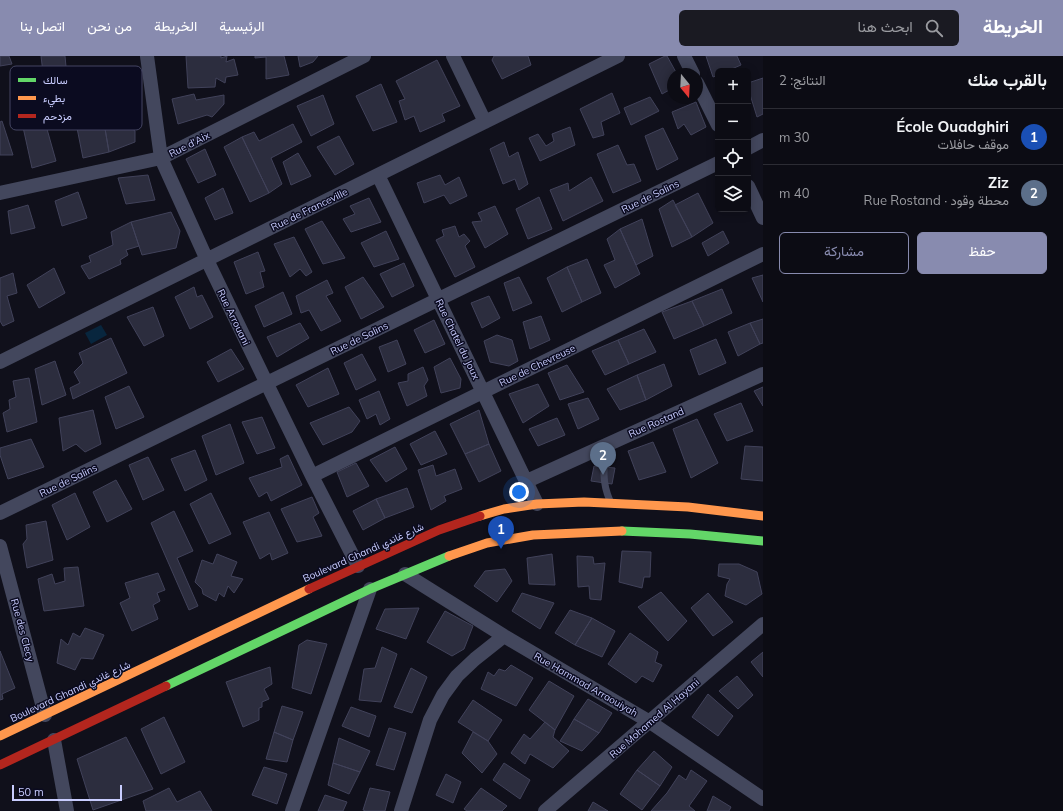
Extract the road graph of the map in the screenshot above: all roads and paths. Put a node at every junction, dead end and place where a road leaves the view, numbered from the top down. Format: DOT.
graph roads {
  1 [pos="147,56"];
  2 [pos="364,56"];
  3 [pos="453,56"];
  4 [pos="618,56"];
  5 [pos="684,56"];
  6 [pos="337,62"];
  7 [pos="690,68"];
  8 [pos="703,95"];
  9 [pos="715,119"];
  10 [pos="485,122"];
  11 [pos="763,140"];
  12 [pos="751,146"];
  13 [pos="161,158"];
  14 [pos="715,164"];
  15 [pos="378,175"];
  16 [pos="751,192"];
  17 [pos="0,193"];
  18 [pos="763,218"];
  19 [pos="763,254"];
  20 [pos="207,260"];
  21 [pos="439,299"];
  22 [pos="0,362"];
  23 [pos="763,374"];
  24 [pos="267,384"];
  25 [pos="483,391"];
  26 [pos="607,445"];
  27 [pos="312,476"];
  28 [pos="527,481"];
  29 [pos="611,503"];
  30 [pos="537,504"];
  31 [pos="0,513"];
  32 [pos="763,516"];
  33 [pos="763,541"];
  34 [pos="0,546"];
  35 [pos="358,566"];
  36 [pos="405,574"];
  37 [pos="370,589"];
  38 [pos="763,624"];
  39 [pos="504,636"];
  40 [pos="45,715"];
  41 [pos="650,722"];
  42 [pos="0,736"];
  43 [pos="54,740"];
  44 [pos="0,765"];
  45 [pos="763,799"];
  46 [pos="67,811"];
  47 [pos="292,811"];
  48 [pos="401,811"];
  49 [pos="545,811"];
  1 -- 13 [label="street, Rue Arrouani"];
  2 -- 6 [label="street, Rue d'Aix"];
  3 -- 10 [label="street"];
  4 -- 10 [label="street, Rue de Franceville"];
  5 -- 7 [label="street"];
  6 -- 13 [label="street, Rue d'Aix"];
  8 -- 9 [label="street"];
  10 -- 15 [label="street, Rue de Franceville"];
  11 -- 12 [label="street"];
  13 -- 17 [label="street, Rue d'Aix"];
  13 -- 20 [label="street, Rue Arrouani"];
  14 -- 21 [label="street, Rue de Salins"];
  15 -- 20 [label="street, Rue de Franceville"];
  15 -- 21 [label="street, Rue Chatel du Joux"];
  16 -- 18 [label="street"];
  19 -- 25 [label="street, Rue de Chevreuse"];
  20 -- 22 [label="street, Rue de Franceville"];
  20 -- 24 [label="street, Rue Arrouani"];
  21 -- 24 [label="street, Rue de Salins"];
  21 -- 25 [label="street, Rue Chatel du Joux"];
  23 -- 26 [label="street, Rue Rostand"];
  24 -- 27 [label="street, Rue Arrouani"];
  24 -- 31 [label="street, Rue de Salins"];
  25 -- 27 [label="street, Rue de Chevreuse"];
  25 -- 28 [label="street, Rue Chatel du Joux"];
  26 -- 28 [label="street, Rue Rostand"];
  26 -- 29 [label="lane"];
  27 -- 35 [label="street, Rue Arrouani"];
  28 -- 30 [label="street, Rue Chatel du Joux"];
  29 -- 30 [label="main road, Boulevard Ghandi شارع غاندي"];
  29 -- 32 [label="main road, Boulevard Ghandi شارع غاندي"];
  30 -- 35 [label="main road, Boulevard Ghandi شارع غاندي"];
  33 -- 36 [label="main road"];
  34 -- 40 [label="street, Rue des Clecy"];
  35 -- 40 [label="main road, Boulevard Ghandi شارع غاندي"];
  36 -- 37 [label="main road"];
  36 -- 39 [label="street, Rue Hammad Arraouiyah"];
  37 -- 43 [label="main road"];
  37 -- 47 [label="street"];
  38 -- 41 [label="street, Rue Mohamed Al Hayani"];
  39 -- 41 [label="street, Rue Hammad Arraouiyah"];
  39 -- 48 [label="street"];
  40 -- 42 [label="main road, Boulevard Ghandi شارع غاندي"];
  41 -- 45 [label="street, Rue Hammad Arraouiyah"];
  41 -- 49 [label="street, Rue Mohamed Al Hayani"];
  43 -- 44 [label="main road"];
  43 -- 46 [label="street"];
}
